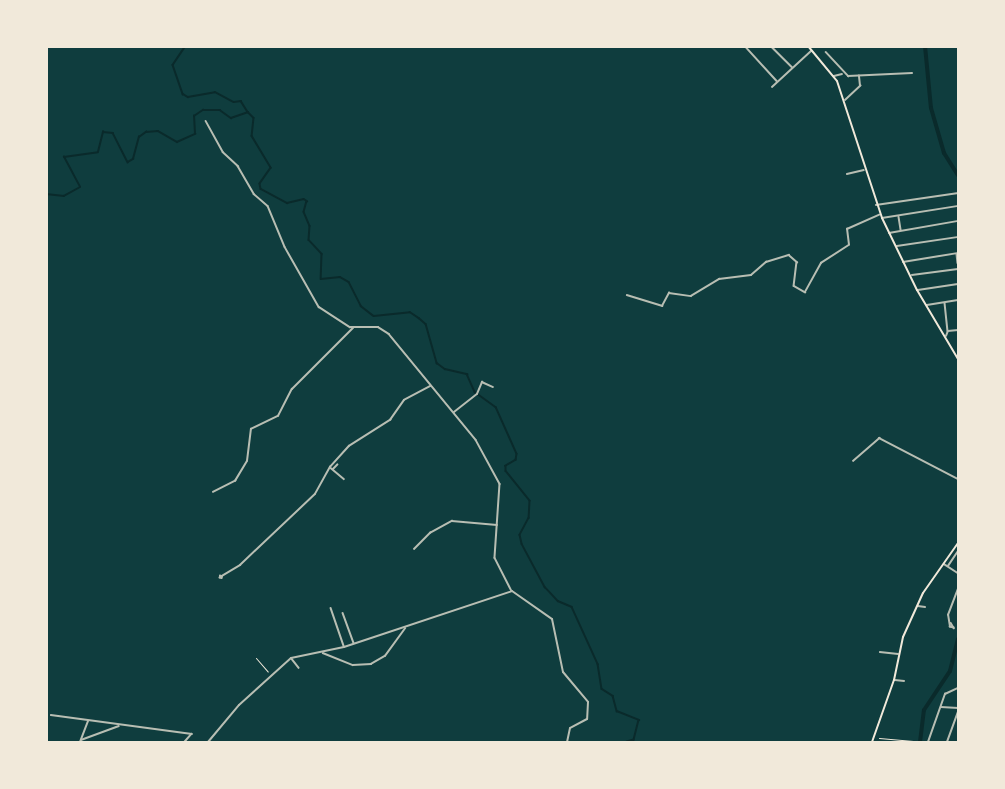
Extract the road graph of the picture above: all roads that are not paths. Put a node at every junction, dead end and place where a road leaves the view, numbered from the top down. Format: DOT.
graph roads {
  1 [pos="745,46"];
  2 [pos="771,46"];
  3 [pos="808,46"];
  4 [pos="812,51"];
  5 [pos="826,52"];
  6 [pos="792,68"];
  7 [pos="912,73"];
  8 [pos="843,74"];
  9 [pos="859,75"];
  10 [pos="834,76"];
  11 [pos="777,82"];
  12 [pos="772,87"];
  13 [pos="844,101"];
  14 [pos="206,121"];
  15 [pos="864,170"];
  16 [pos="847,174"];
  17 [pos="957,192"];
  18 [pos="876,205"];
  19 [pos="958,206"];
  20 [pos="899,216"];
  21 [pos="881,217"];
  22 [pos="958,221"];
  23 [pos="902,230"];
  24 [pos="888,233"];
  25 [pos="958,237"];
  26 [pos="895,246"];
  27 [pos="958,254"];
  28 [pos="902,262"];
  29 [pos="958,263"];
  30 [pos="958,269"];
  31 [pos="909,275"];
  32 [pos="958,284"];
  33 [pos="917,290"];
  34 [pos="627,295"];
  35 [pos="958,300"];
  36 [pos="944,302"];
  37 [pos="926,305"];
  38 [pos="353,327"];
  39 [pos="958,330"];
  40 [pos="941,331"];
  41 [pos="948,331"];
  42 [pos="945,337"];
  43 [pos="958,359"];
  44 [pos="431,385"];
  45 [pos="493,387"];
  46 [pos="453,412"];
  47 [pos="853,461"];
  48 [pos="337,465"];
  49 [pos="330,467"];
  50 [pos="333,470"];
  51 [pos="344,479"];
  52 [pos="958,479"];
  53 [pos="213,492"];
  54 [pos="498,525"];
  55 [pos="958,543"];
  56 [pos="414,549"];
  57 [pos="958,551"];
  58 [pos="944,563"];
  59 [pos="948,566"];
  60 [pos="958,573"];
  61 [pos="222,576"];
  62 [pos="958,589"];
  63 [pos="513,591"];
  64 [pos="917,606"];
  65 [pos="925,607"];
  66 [pos="331,608"];
  67 [pos="343,613"];
  68 [pos="951,623"];
  69 [pos="406,626"];
  70 [pos="354,644"];
  71 [pos="344,647"];
  72 [pos="880,652"];
  73 [pos="323,653"];
  74 [pos="898,654"];
  75 [pos="291,658"];
  76 [pos="299,668"];
  77 [pos="894,680"];
  78 [pos="904,681"];
  79 [pos="958,688"];
  80 [pos="940,707"];
  81 [pos="958,708"];
  82 [pos="958,712"];
  83 [pos="51,715"];
  84 [pos="88,720"];
  85 [pos="124,725"];
  86 [pos="80,742"];
  87 [pos="185,742"];
  88 [pos="208,742"];
  89 [pos="567,742"];
  90 [pos="872,742"];
  91 [pos="928,742"];
  92 [pos="947,742"];
  1 -- 11 [label="street"];
  2 -- 6 [label="street"];
  3 -- 4 [label="main road"];
  4 -- 6 [label="street"];
  4 -- 10 [label="main road"];
  5 -- 8 [label="street"];
  6 -- 11 [label="street"];
  7 -- 9 [label="street"];
  8 -- 9 [label="street"];
  8 -- 10 [label="street"];
  9 -- 13 [label="street"];
  10 -- 13 [label="main road"];
  11 -- 12 [label="street"];
  13 -- 15 [label="main road"];
  14 -- 38 [label="street"];
  15 -- 16 [label="street"];
  15 -- 18 [label="main road"];
  17 -- 18 [label="street"];
  18 -- 21 [label="main road"];
  19 -- 20 [label="street"];
  20 -- 21 [label="street"];
  20 -- 23 [label="street"];
  21 -- 24 [label="main road"];
  21 -- 34 [label="street"];
  22 -- 23 [label="street"];
  23 -- 24 [label="street"];
  24 -- 26 [label="main road"];
  25 -- 26 [label="street"];
  26 -- 28 [label="main road"];
  27 -- 28 [label="street"];
  27 -- 29 [label="street"];
  28 -- 31 [label="main road"];
  30 -- 31 [label="street"];
  31 -- 33 [label="main road"];
  32 -- 33 [label="street"];
  33 -- 37 [label="main road"];
  35 -- 36 [label="street"];
  36 -- 37 [label="street"];
  36 -- 41 [label="street"];
  37 -- 40 [label="main road"];
  38 -- 44 [label="street"];
  38 -- 53 [label="street"];
  39 -- 41 [label="street"];
  40 -- 41 [label="street"];
  40 -- 42 [label="main road"];
  41 -- 42 [label="street"];
  42 -- 43 [label="main road"];
  44 -- 46 [label="street"];
  44 -- 49 [label="street"];
  45 -- 46 [label="street"];
  46 -- 54 [label="street"];
  47 -- 52 [label="street"];
  48 -- 50 [label="street"];
  49 -- 50 [label="street"];
  49 -- 61 [label="street"];
  50 -- 51 [label="street"];
  54 -- 56 [label="street"];
  54 -- 63 [label="street"];
  55 -- 58 [label="main road"];
  57 -- 59 [label="street"];
  58 -- 59 [label="street"];
  58 -- 64 [label="main road"];
  59 -- 60 [label="street"];
  62 -- 68 [label="street"];
  63 -- 69 [label="street"];
  63 -- 89 [label="street"];
  64 -- 65 [label="street"];
  64 -- 74 [label="main road"];
  66 -- 71 [label="street"];
  67 -- 70 [label="street"];
  69 -- 70 [label="street"];
  69 -- 73 [label="street"];
  70 -- 71 [label="street"];
  71 -- 73 [label="street"];
  72 -- 74 [label="street"];
  73 -- 75 [label="street"];
  74 -- 77 [label="main road"];
  75 -- 76 [label="street"];
  75 -- 88 [label="street"];
  77 -- 78 [label="street"];
  77 -- 90 [label="main road"];
  79 -- 80 [label="street"];
  80 -- 81 [label="street"];
  80 -- 91 [label="street"];
  82 -- 92 [label="street"];
  83 -- 84 [label="street"];
  84 -- 85 [label="street"];
  84 -- 86 [label="street"];
  85 -- 86 [label="street"];
  85 -- 87 [label="street"];
}
